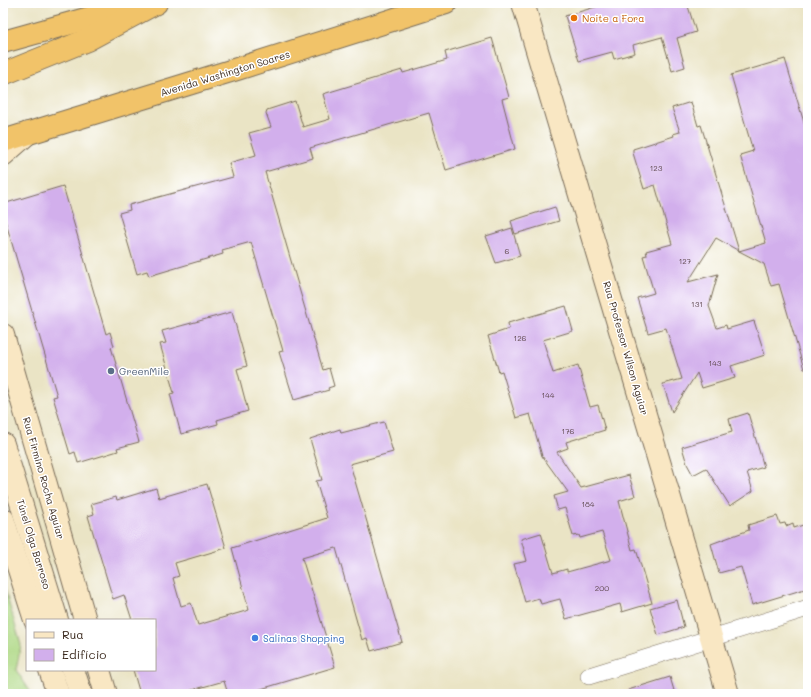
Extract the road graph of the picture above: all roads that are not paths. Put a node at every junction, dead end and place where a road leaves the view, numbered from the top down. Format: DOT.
graph roads {
  1 [pos="143,3"];
  2 [pos="156,3"];
  3 [pos="446,3"];
  4 [pos="523,3"];
  5 [pos="3,42"];
  6 [pos="3,74"];
  7 [pos="28,133"];
  8 [pos="3,141"];
  9 [pos="3,155"];
  10 [pos="3,335"];
  11 [pos="3,444"];
  12 [pos="3,518"];
  13 [pos="808,608"];
  14 [pos="35,619"];
  15 [pos="57,619"];
  16 [pos="84,619"];
  17 [pos="711,638"];
  18 [pos="50,671"];
  19 [pos="74,671"];
  20 [pos="99,671"];
  21 [pos="589,676"];
  22 [pos="58,694"];
  23 [pos="81,694"];
  24 [pos="106,694"];
  25 [pos="728,694"];
  1 -- 5 [label="highway"];
  2 -- 6 [label="highway"];
  3 -- 7 [label="highway, Avenida Washington Soares"];
  4 -- 17 [label="street, Rua Professor Wilson Aguiar"];
  7 -- 8 [label="highway, Avenida Washington Soares"];
  7 -- 9 [label="street"];
  10 -- 16 [label="street, Rua Firmino Rocha Aguiar"];
  11 -- 15 [label="street, Túnel Olga Barroso"];
  12 -- 14 [label="street"];
  13 -- 17 [label="street"];
  17 -- 21 [label="street"];
  17 -- 25 [label="street, Rua Professor Wilson Aguiar"];
  18 -- 22 [label="street"];
  19 -- 23 [label="street"];
  20 -- 24 [label="street"];
}
